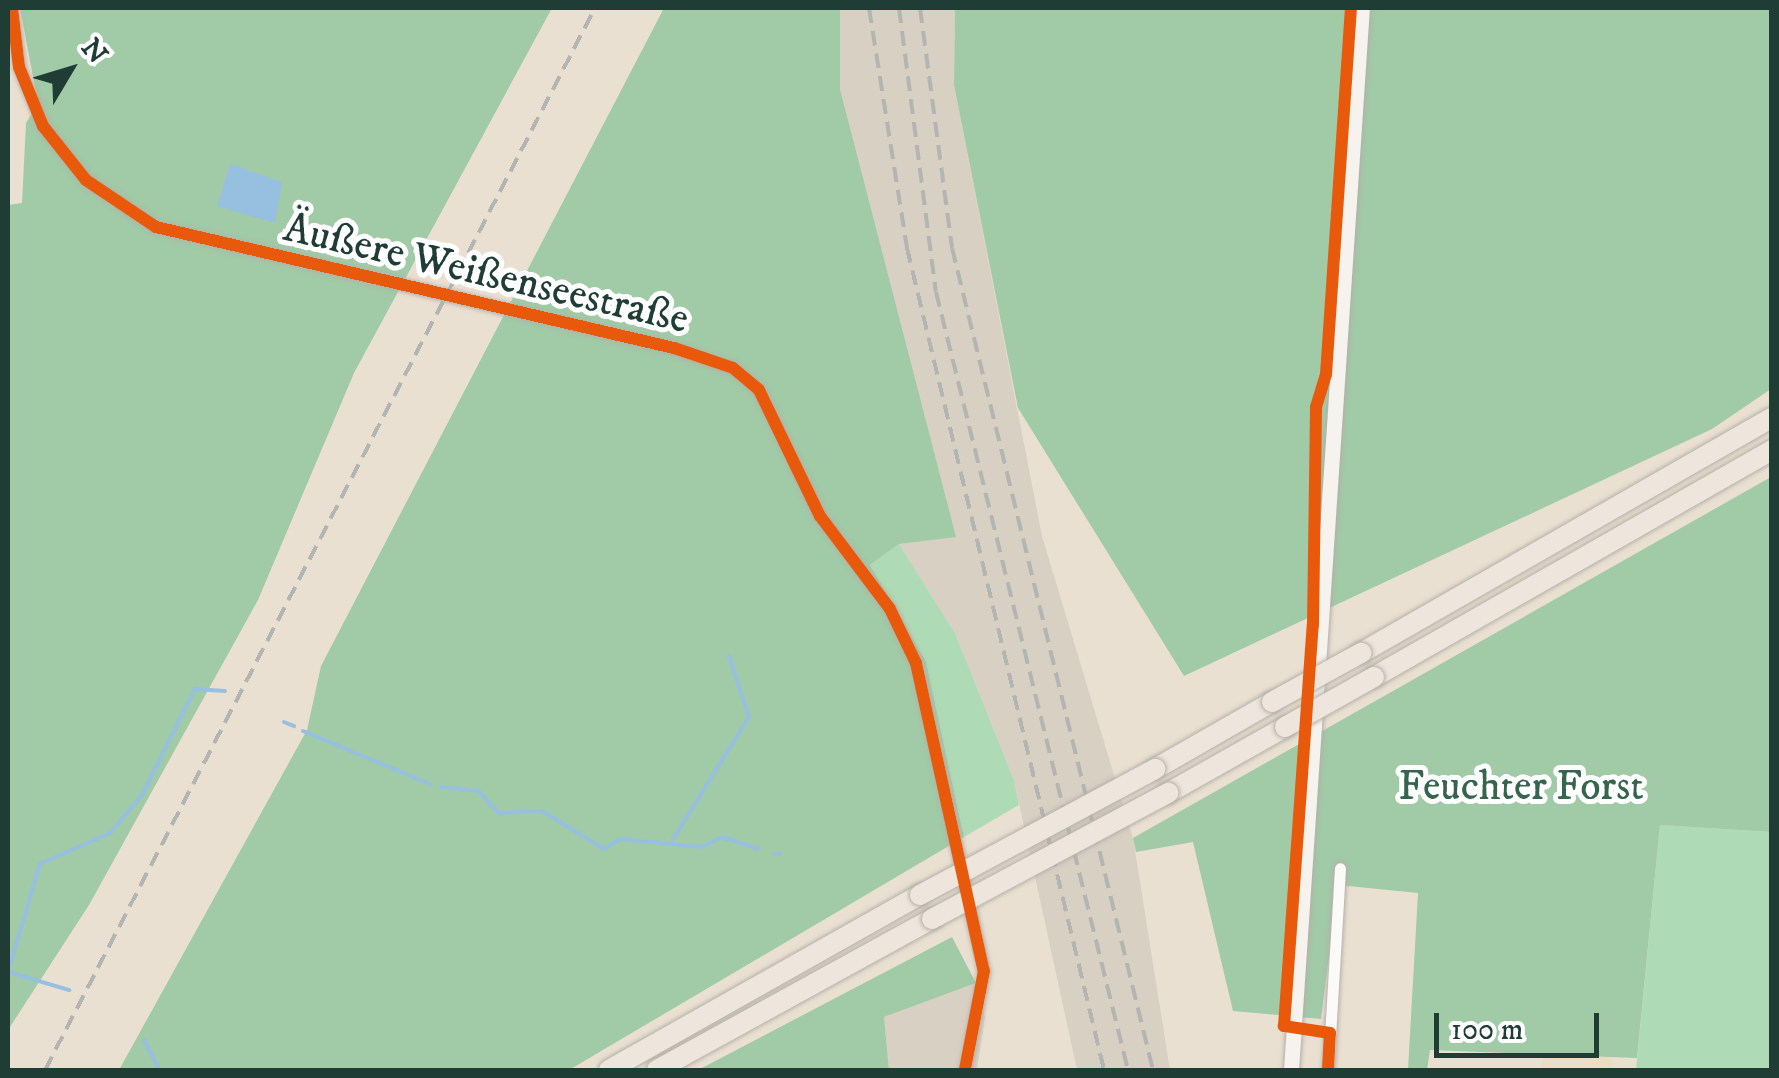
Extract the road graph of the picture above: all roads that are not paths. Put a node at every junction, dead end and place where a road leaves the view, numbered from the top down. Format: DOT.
graph roads {
  1 [pos="12,8"];
  2 [pos="1362,8"];
  3 [pos="1772,418"];
  4 [pos="1772,450"];
  5 [pos="1340,868"];
  6 [pos="609,1070"];
  7 [pos="657,1070"];
  8 [pos="965,1070"];
  9 [pos="1291,1070"];
  10 [pos="1328,1070"];
  1 -- 8 [label="street, Äußere Weißenseestraße"];
  2 -- 9 [label="main road"];
  3 -- 6 [label="highway, bridge"];
  4 -- 7 [label="highway, bridge"];
  5 -- 10 [label="street"];
}
